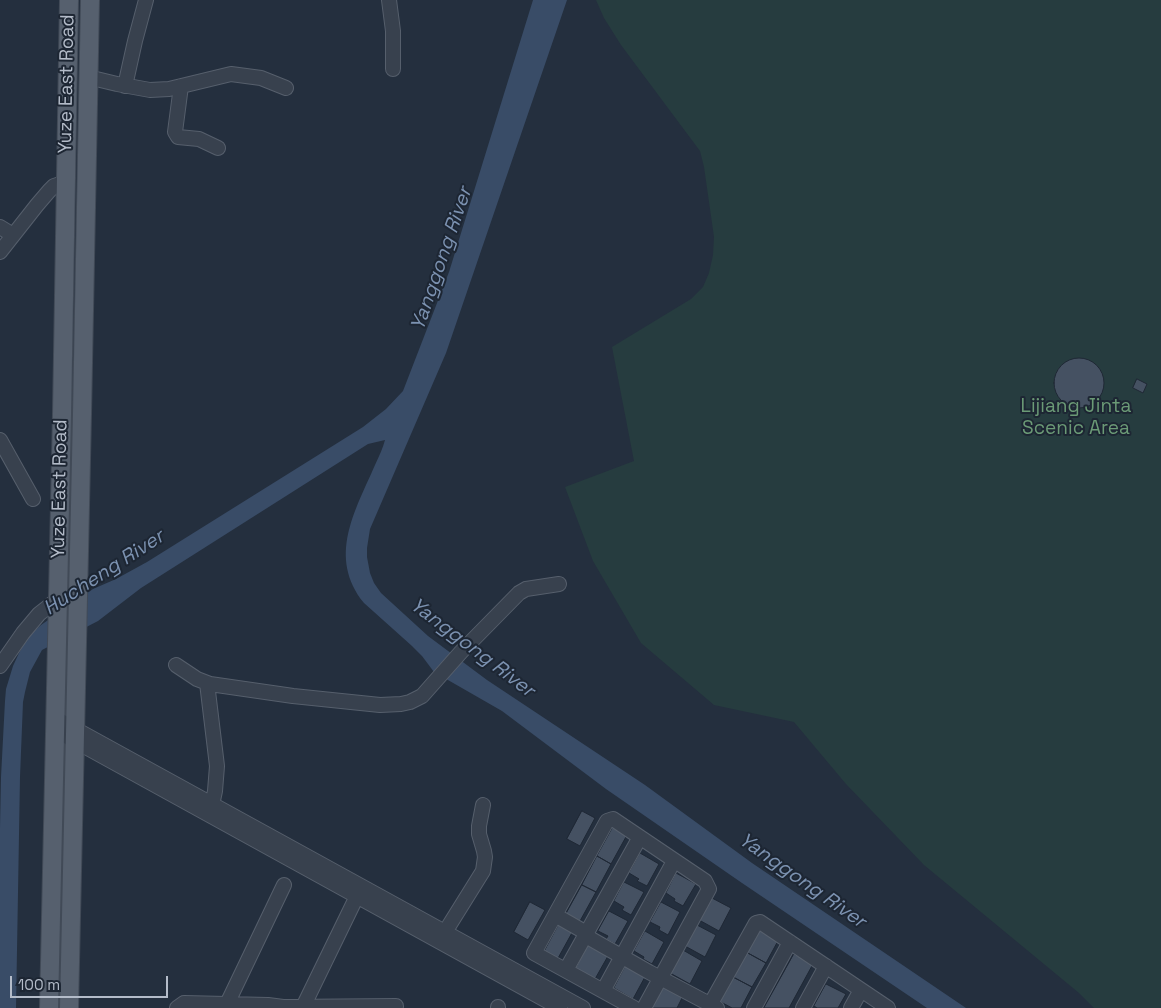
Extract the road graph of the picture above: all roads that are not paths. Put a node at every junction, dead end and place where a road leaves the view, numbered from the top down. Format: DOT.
graph roads {
  1 [pos="69,0"];
  2 [pos="90,0"];
  3 [pos="146,0"];
  4 [pos="389,0"];
  5 [pos="393,69"];
  6 [pos="88,77"];
  7 [pos="125,86"];
  8 [pos="181,86"];
  9 [pos="286,88"];
  10 [pos="218,148"];
  11 [pos="66,182"];
  12 [pos="0,227"];
  13 [pos="13,235"];
  14 [pos="0,252"];
  15 [pos="0,440"];
  16 [pos="33,499"];
  17 [pos="559,584"];
  18 [pos="58,599"];
  19 [pos="176,665"];
  20 [pos="0,666"];
  21 [pos="207,683"];
  22 [pos="55,724"];
  23 [pos="75,735"];
  24 [pos="212,805"];
  25 [pos="483,805"];
  26 [pos="640,838"];
  27 [pos="674,861"];
  28 [pos="284,885"];
  29 [pos="357,896"];
  30 [pos="555,915"];
  31 [pos="445,932"];
  32 [pos="586,934"];
  33 [pos="790,942"];
  34 [pos="622,956"];
  35 [pos="826,966"];
  36 [pos="566,970"];
  37 [pos="660,978"];
  38 [pos="861,990"];
  39 [pos="603,991"];
  40 [pos="227,1004"];
  41 [pos="707,1005"];
  42 [pos="303,1006"];
  43 [pos="396,1006"];
  44 [pos="283,1007"];
  45 [pos="49,1008"];
  46 [pos="69,1008"];
  47 [pos="177,1008"];
  48 [pos="560,1008"];
  49 [pos="583,1008"];
  50 [pos="634,1008"];
  51 [pos="644,1008"];
  52 [pos="754,1008"];
  53 [pos="803,1008"];
  54 [pos="851,1008"];
  55 [pos="888,1008"];
  1 -- 11 [label="main road, Yuze East Road"];
  2 -- 6 [label="main road, Yuze East Road"];
  3 -- 7 [label="street"];
  4 -- 5 [label="street"];
  6 -- 7 [label="street"];
  6 -- 23 [label="main road, Yuze East Road"];
  7 -- 8 [label="street"];
  8 -- 9 [label="street"];
  8 -- 10 [label="street"];
  11 -- 13 [label="street"];
  11 -- 18 [label="main road, Yuze East Road"];
  12 -- 13 [label="street"];
  13 -- 14 [label="street"];
  15 -- 16 [label="street"];
  17 -- 21 [label="street"];
  18 -- 20 [label="street"];
  18 -- 22 [label="main road, Yuze East Road"];
  19 -- 21 [label="street"];
  21 -- 24 [label="street"];
  22 -- 23 [label="street"];
  22 -- 45 [label="main road, Yuze East Road"];
  23 -- 24 [label="street"];
  23 -- 29 [label="street"];
  23 -- 46 [label="main road, Yuze East Road"];
  24 -- 31 [label="street"];
  25 -- 31 [label="street"];
  26 -- 27 [label="street"];
  26 -- 30 [label="street"];
  26 -- 32 [label="street"];
  27 -- 34 [label="street"];
  27 -- 37 [label="street"];
  28 -- 40 [label="street"];
  29 -- 42 [label="street"];
  29 -- 48 [label="street"];
  30 -- 32 [label="street"];
  30 -- 36 [label="street"];
  31 -- 49 [label="street"];
  32 -- 34 [label="street"];
  32 -- 36 [label="street"];
  33 -- 35 [label="street"];
  33 -- 41 [label="street"];
  33 -- 52 [label="street"];
  34 -- 37 [label="street"];
  34 -- 39 [label="street"];
  35 -- 38 [label="street"];
  35 -- 53 [label="street"];
  36 -- 39 [label="street"];
  37 -- 41 [label="street"];
  37 -- 51 [label="street"];
  38 -- 54 [label="street"];
  38 -- 55 [label="street"];
  39 -- 50 [label="street"];
  40 -- 44 [label="street"];
  40 -- 47 [label="street"];
  42 -- 43 [label="street"];
  42 -- 44 [label="street"];
}
